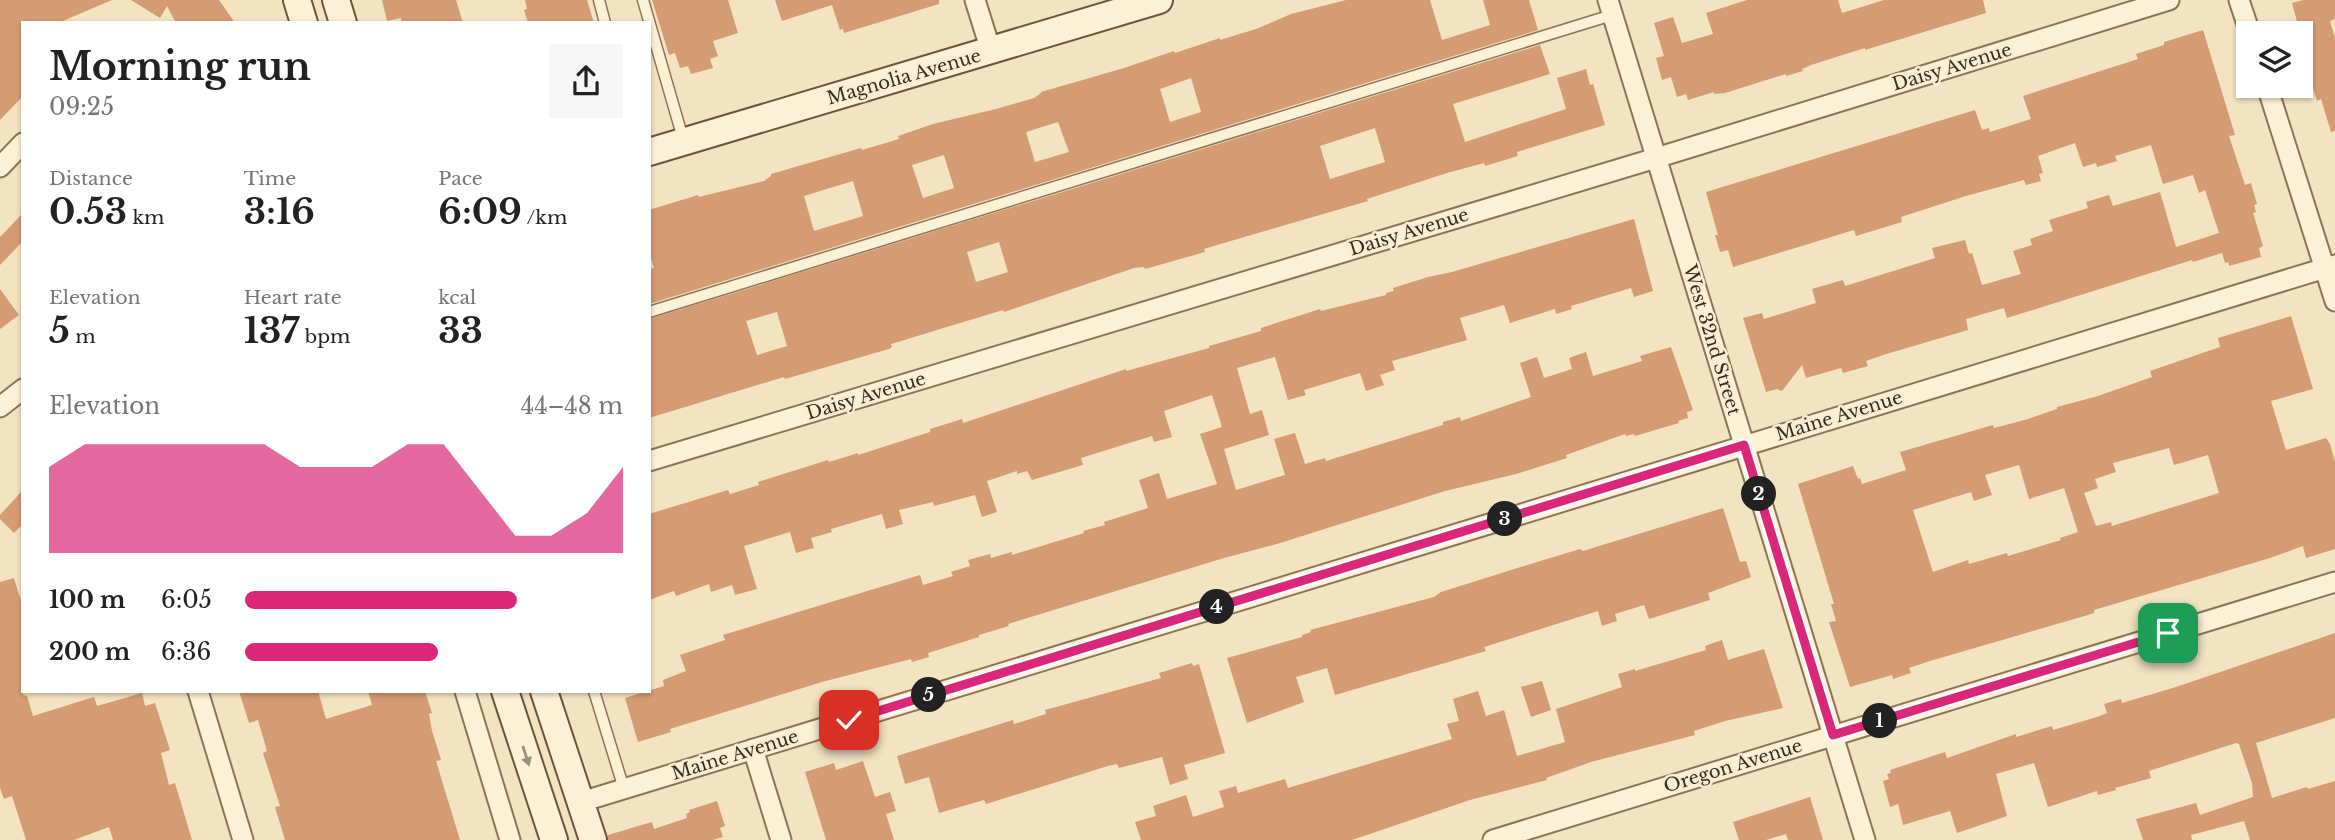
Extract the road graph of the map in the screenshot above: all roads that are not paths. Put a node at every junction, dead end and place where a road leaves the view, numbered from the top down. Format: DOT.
graph roads {
  1 [pos="297,0"];
  2 [pos="336,0"];
  3 [pos="598,0"];
  4 [pos="643,0"];
  5 [pos="975,0"];
  6 [pos="1158,0"];
  7 [pos="2169,0"];
  8 [pos="2239,0"];
  9 [pos="1610,8"];
  10 [pos="303,21"];
  11 [pos="342,21"];
  12 [pos="604,21"];
  13 [pos="649,21"];
  14 [pos="2246,21"];
  15 [pos="651,28"];
  16 [pos="991,51"];
  17 [pos="2271,98"];
  18 [pos="684,142"];
  19 [pos="21,145"];
  20 [pos="651,151"];
  21 [pos="1656,158"];
  22 [pos="0,167"];
  23 [pos="2330,267"];
  24 [pos="2335,301"];
  25 [pos="651,311"];
  26 [pos="21,391"];
  27 [pos="0,407"];
  28 [pos="1744,445"];
  29 [pos="651,460"];
  30 [pos="2335,582"];
  31 [pos="199,693"];
  32 [pos="466,693"];
  33 [pos="506,693"];
  34 [pos="545,693"];
  35 [pos="595,693"];
  36 [pos="1833,735"];
  37 [pos="753,749"];
  38 [pos="624,789"];
  39 [pos="581,802"];
  40 [pos="243,840"];
  41 [pos="510,840"];
  42 [pos="554,840"];
  43 [pos="593,840"];
  44 [pos="781,840"];
  45 [pos="1493,840"];
  46 [pos="1865,840"];
  1 -- 10 [label="street"];
  2 -- 11 [label="street"];
  3 -- 12 [label="lane"];
  4 -- 13 [label="lane"];
  5 -- 16 [label="street"];
  6 -- 16 [label="street, Magnolia Avenue"];
  7 -- 21 [label="street, Daisy Avenue"];
  8 -- 14 [label="street"];
  9 -- 21 [label="street, West 32nd Street"];
  9 -- 25 [label="lane"];
  15 -- 18 [label="lane"];
  16 -- 18 [label="street, Magnolia Avenue"];
  17 -- 23 [label="street"];
  18 -- 20 [label="street, Magnolia Avenue"];
  19 -- 22 [label="street"];
  21 -- 28 [label="street, West 32nd Street"];
  21 -- 29 [label="street, Daisy Avenue"];
  23 -- 24 [label="street"];
  23 -- 28 [label="street, Maine Avenue"];
  26 -- 27 [label="street"];
  28 -- 36 [label="street, West 32nd Street"];
  28 -- 37 [label="street, Maine Avenue"];
  30 -- 36 [label="street, Oregon Avenue"];
  31 -- 40 [label="street"];
  32 -- 41 [label="street"];
  33 -- 42 [label="street, one-way"];
  34 -- 39 [label="street"];
  35 -- 38 [label="lane"];
  36 -- 45 [label="street, Oregon Avenue"];
  36 -- 46 [label="street, West 32nd Street"];
  37 -- 38 [label="street, Maine Avenue"];
  37 -- 44 [label="street"];
  38 -- 39 [label="street, Maine Avenue"];
  39 -- 43 [label="street"];
}
